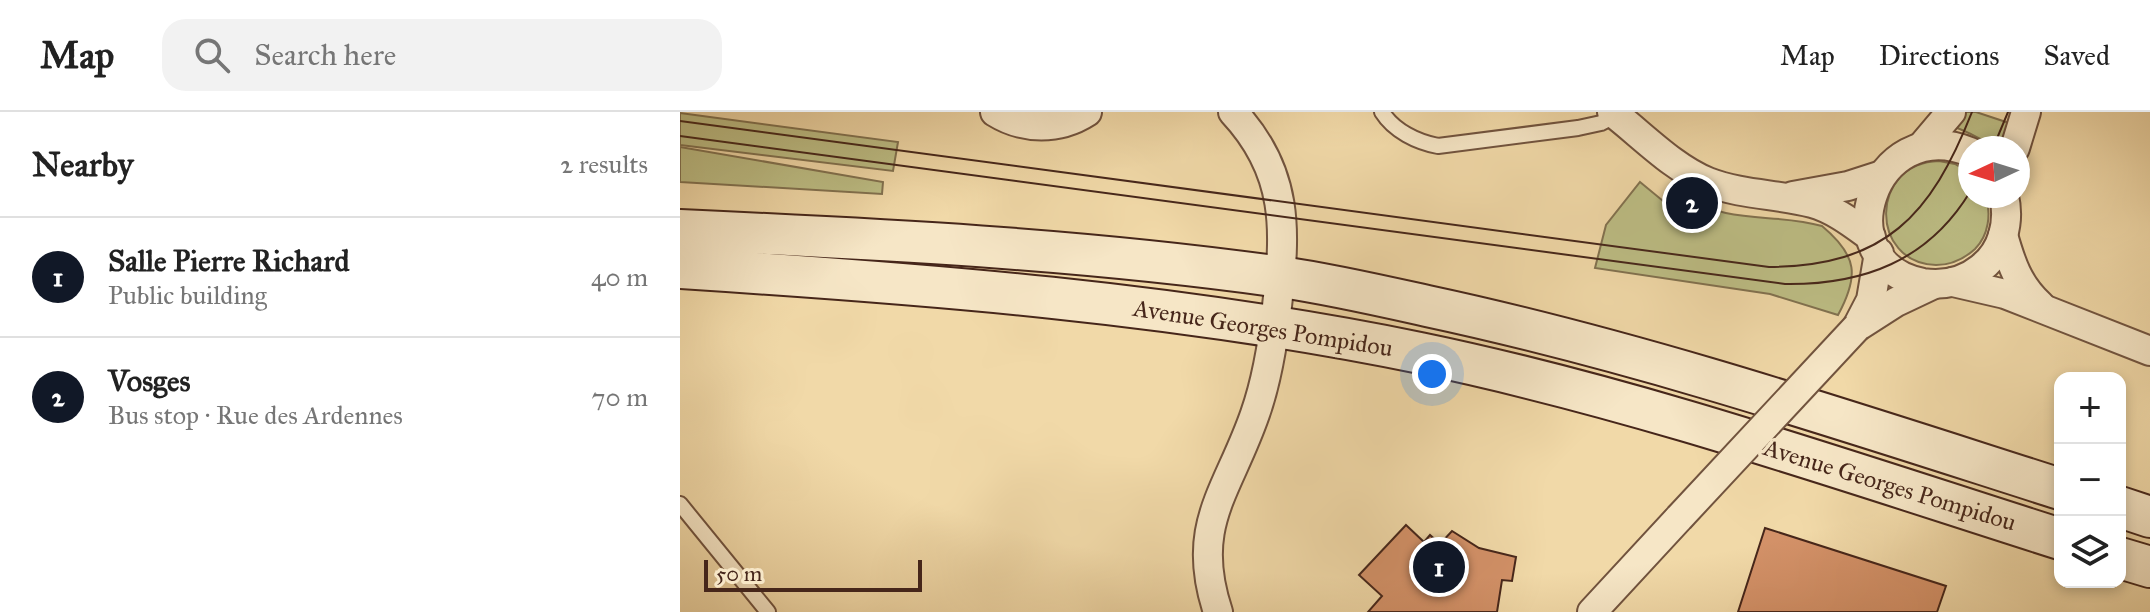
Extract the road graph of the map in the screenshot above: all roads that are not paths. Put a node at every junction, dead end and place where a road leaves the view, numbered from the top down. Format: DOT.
graph roads {
  1 [pos="995,112"];
  2 [pos="1087,112"];
  3 [pos="1382,112"];
  4 [pos="1951,112"];
  5 [pos="2026,112"];
  6 [pos="1614,113"];
  7 [pos="1231,116"];
  8 [pos="2019,136"];
  9 [pos="1923,145"];
  10 [pos="1958,148"];
  11 [pos="1879,176"];
  12 [pos="1777,197"];
  13 [pos="2005,208"];
  14 [pos="680,230"];
  15 [pos="2003,235"];
  16 [pos="1875,245"];
  17 [pos="680,268"];
  18 [pos="1281,277"];
  19 [pos="1944,283"];
  20 [pos="2050,313"];
  21 [pos="1275,326"];
  22 [pos="1857,327"];
  23 [pos="2150,351"];
  24 [pos="2054,487"];
  25 [pos="680,504"];
  26 [pos="2126,509"];
  27 [pos="2150,517"];
  28 [pos="2054,537"];
  29 [pos="2126,560"];
  30 [pos="2150,567"];
  31 [pos="768,612"];
  32 [pos="1218,612"];
  33 [pos="1592,612"];
  1 -- 2 [label="street"];
  3 -- 6 [label="lane"];
  4 -- 9 [label="street"];
  5 -- 8 [label="street"];
  6 -- 12 [label="street"];
  7 -- 18 [label="street"];
  9 -- 10 [label="street"];
  9 -- 11 [label="street"];
  11 -- 12 [label="street"];
  11 -- 16 [label="street"];
  12 -- 16 [label="street"];
  13 -- 15 [label="street"];
  14 -- 18 [label="main road, Avenue Georges Pompidou"];
  15 -- 19 [label="street"];
  15 -- 20 [label="street"];
  16 -- 19 [label="street"];
  16 -- 22 [label="street"];
  17 -- 21 [label="main road, Avenue Georges Pompidou"];
  18 -- 21 [label="street"];
  18 -- 24 [label="main road, Avenue Georges Pompidou"];
  19 -- 20 [label="street"];
  19 -- 22 [label="street"];
  20 -- 23 [label="street"];
  21 -- 28 [label="main road, Avenue Georges Pompidou"];
  21 -- 32 [label="street"];
  22 -- 33 [label="street, bridge"];
  25 -- 31 [label="lane"];
  26 -- 27 [label="main road"];
  29 -- 30 [label="main road"];
}
